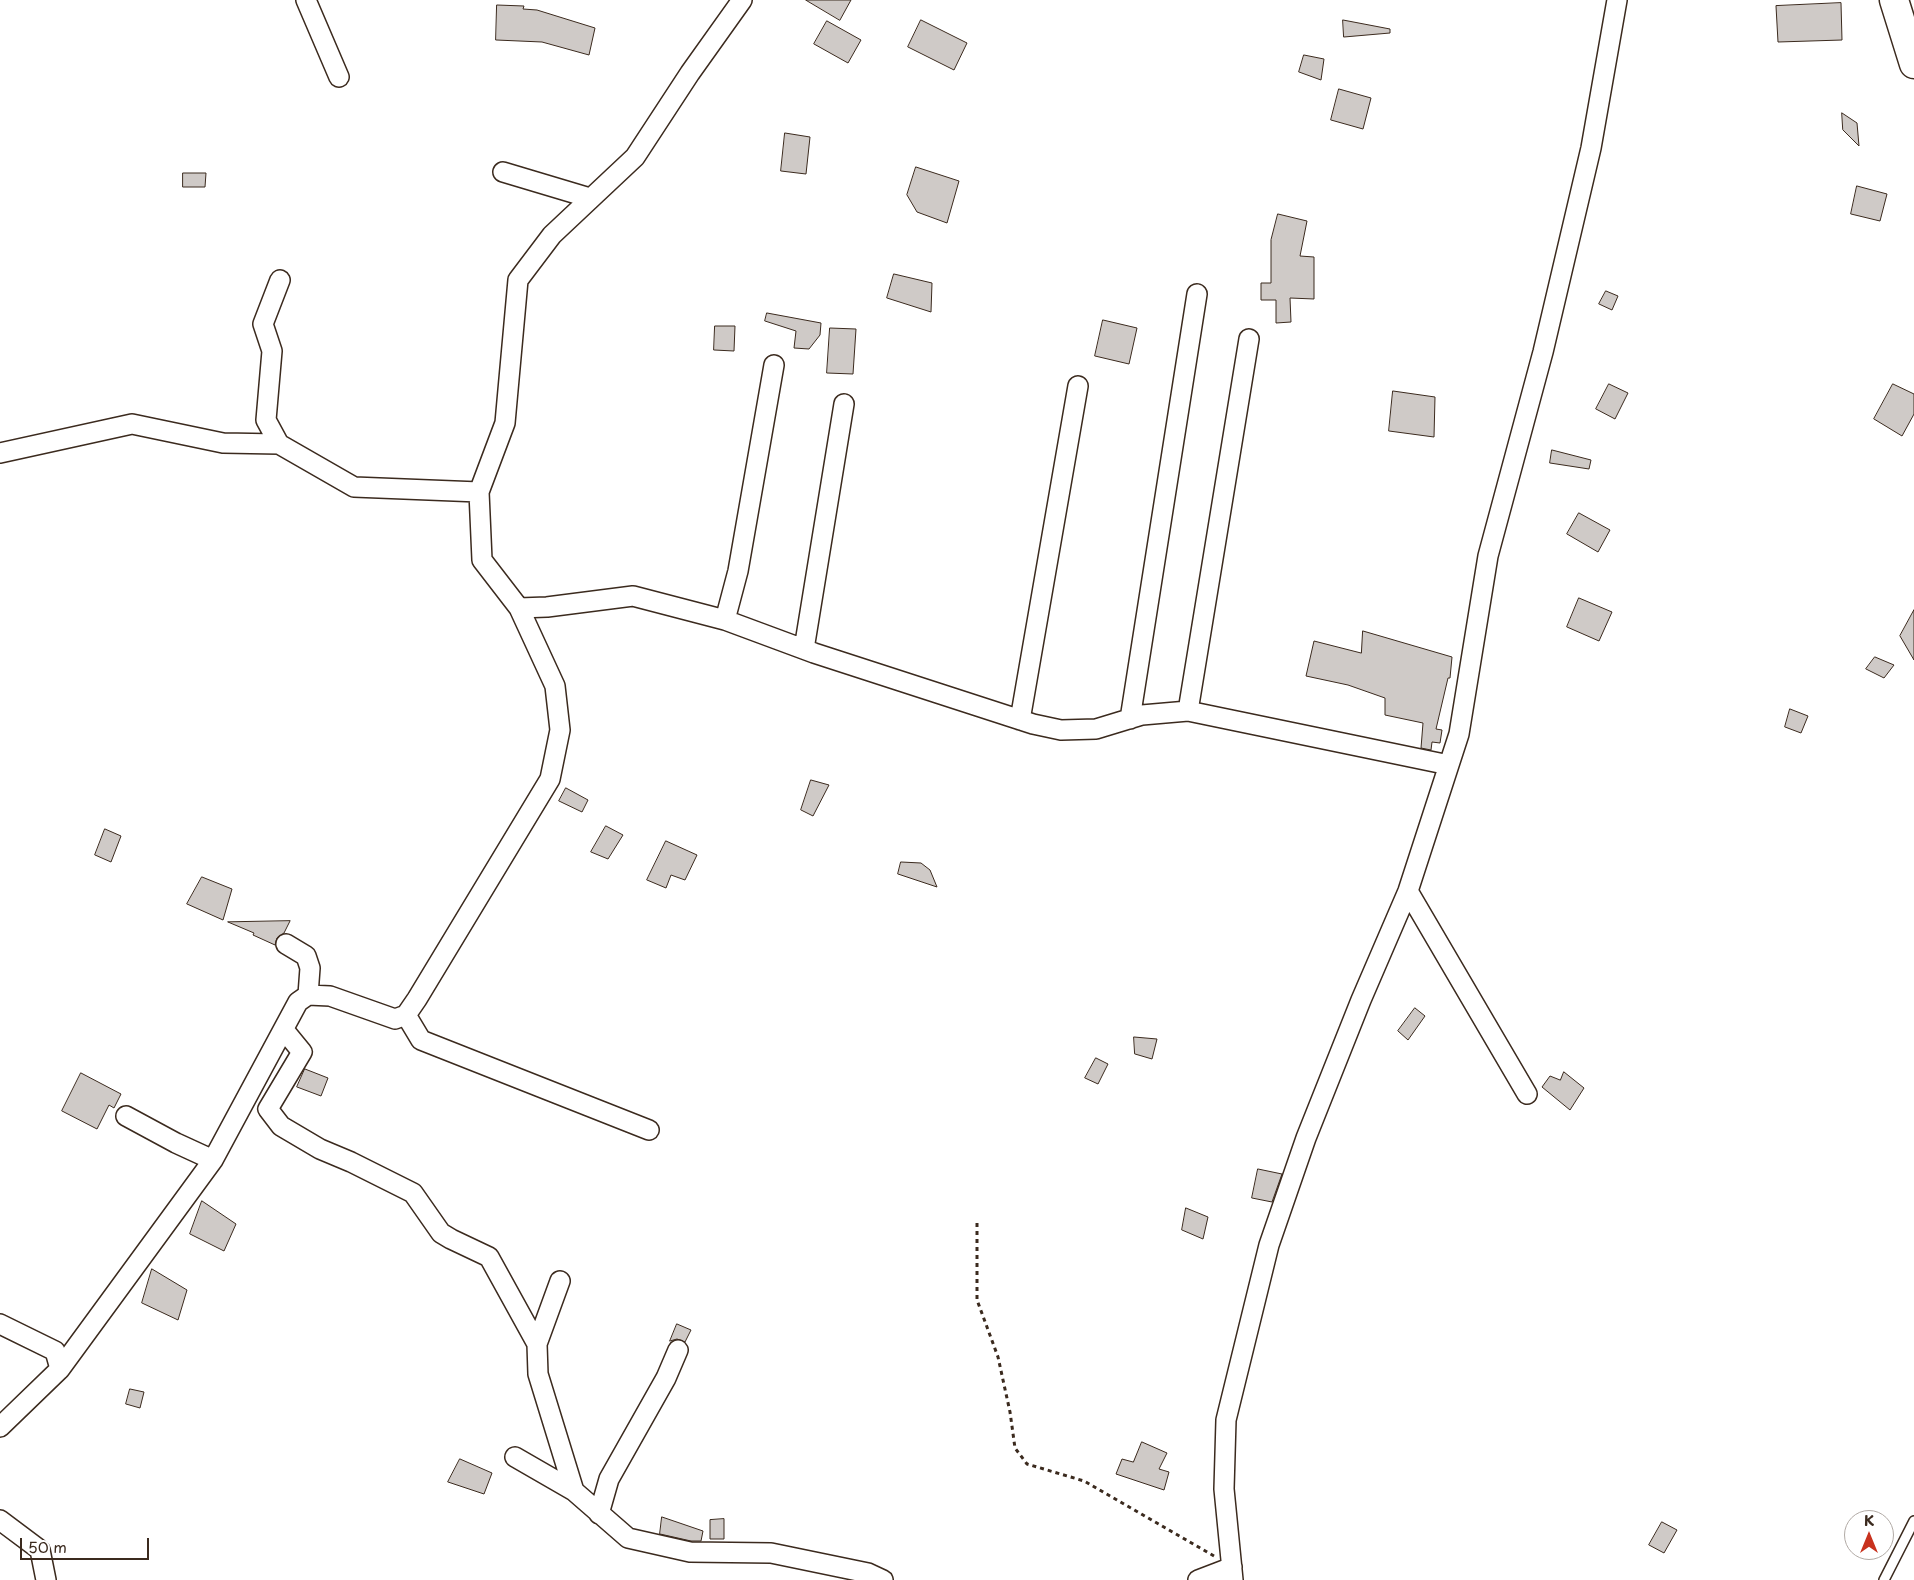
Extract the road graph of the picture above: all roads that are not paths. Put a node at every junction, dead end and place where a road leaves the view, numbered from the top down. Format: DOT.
graph roads {
  1 [pos="306,0"];
  2 [pos="742,0"];
  3 [pos="1616,0"];
  4 [pos="1894,0"];
  5 [pos="1914,64"];
  6 [pos="339,77"];
  7 [pos="503,172"];
  8 [pos="590,198"];
  9 [pos="280,280"];
  10 [pos="1197,294"];
  11 [pos="1250,339"];
  12 [pos="774,366"];
  13 [pos="1078,386"];
  14 [pos="844,404"];
  15 [pos="279,444"];
  16 [pos="0,454"];
  17 [pos="479,492"];
  18 [pos="519,608"];
  19 [pos="725,620"];
  20 [pos="804,649"];
  21 [pos="1188,711"];
  22 [pos="1130,719"];
  23 [pos="1020,720"];
  24 [pos="1449,765"];
  25 [pos="1408,891"];
  26 [pos="286,944"];
  27 [pos="308,995"];
  28 [pos="406,1014"];
  29 [pos="284,1030"];
  30 [pos="1527,1094"];
  31 [pos="126,1116"];
  32 [pos="650,1130"];
  33 [pos="213,1160"];
  34 [pos="560,1281"];
  35 [pos="0,1324"];
  36 [pos="537,1344"];
  37 [pos="678,1350"];
  38 [pos="60,1369"];
  39 [pos="0,1427"];
  40 [pos="515,1457"];
  41 [pos="574,1491"];
  42 [pos="599,1514"];
  43 [pos="0,1520"];
  44 [pos="1914,1521"];
  45 [pos="1232,1573"];
  46 [pos="46,1580"];
  47 [pos="883,1580"];
  48 [pos="1198,1580"];
  49 [pos="1884,1580"];
  1 -- 6 [label="street"];
  2 -- 8 [label="street"];
  3 -- 24 [label="street"];
  4 -- 5 [label="highway"];
  7 -- 8 [label="street"];
  8 -- 17 [label="street"];
  9 -- 15 [label="street"];
  10 -- 22 [label="street"];
  11 -- 21 [label="street"];
  12 -- 19 [label="street"];
  13 -- 23 [label="street"];
  14 -- 20 [label="street"];
  15 -- 16 [label="street"];
  15 -- 17 [label="street"];
  17 -- 18 [label="street"];
  18 -- 19 [label="street"];
  18 -- 28 [label="street"];
  19 -- 20 [label="street"];
  20 -- 23 [label="street"];
  21 -- 22 [label="street"];
  21 -- 24 [label="street"];
  22 -- 23 [label="street"];
  24 -- 25 [label="street"];
  25 -- 30 [label="street"];
  25 -- 45 [label="street"];
  26 -- 27 [label="street"];
  27 -- 28 [label="street"];
  27 -- 29 [label="street"];
  28 -- 32 [label="street"];
  29 -- 33 [label="street"];
  29 -- 36 [label="street"];
  31 -- 33 [label="street"];
  33 -- 38 [label="street"];
  34 -- 36 [label="street"];
  35 -- 38 [label="street"];
  36 -- 41 [label="street"];
  37 -- 42 [label="street"];
  38 -- 39 [label="street"];
  40 -- 41 [label="street"];
  41 -- 42 [label="street"];
  42 -- 47 [label="street"];
  43 -- 46 [label="street"];
  44 -- 49 [label="lane"];
  45 -- 48 [label="street"];
}
